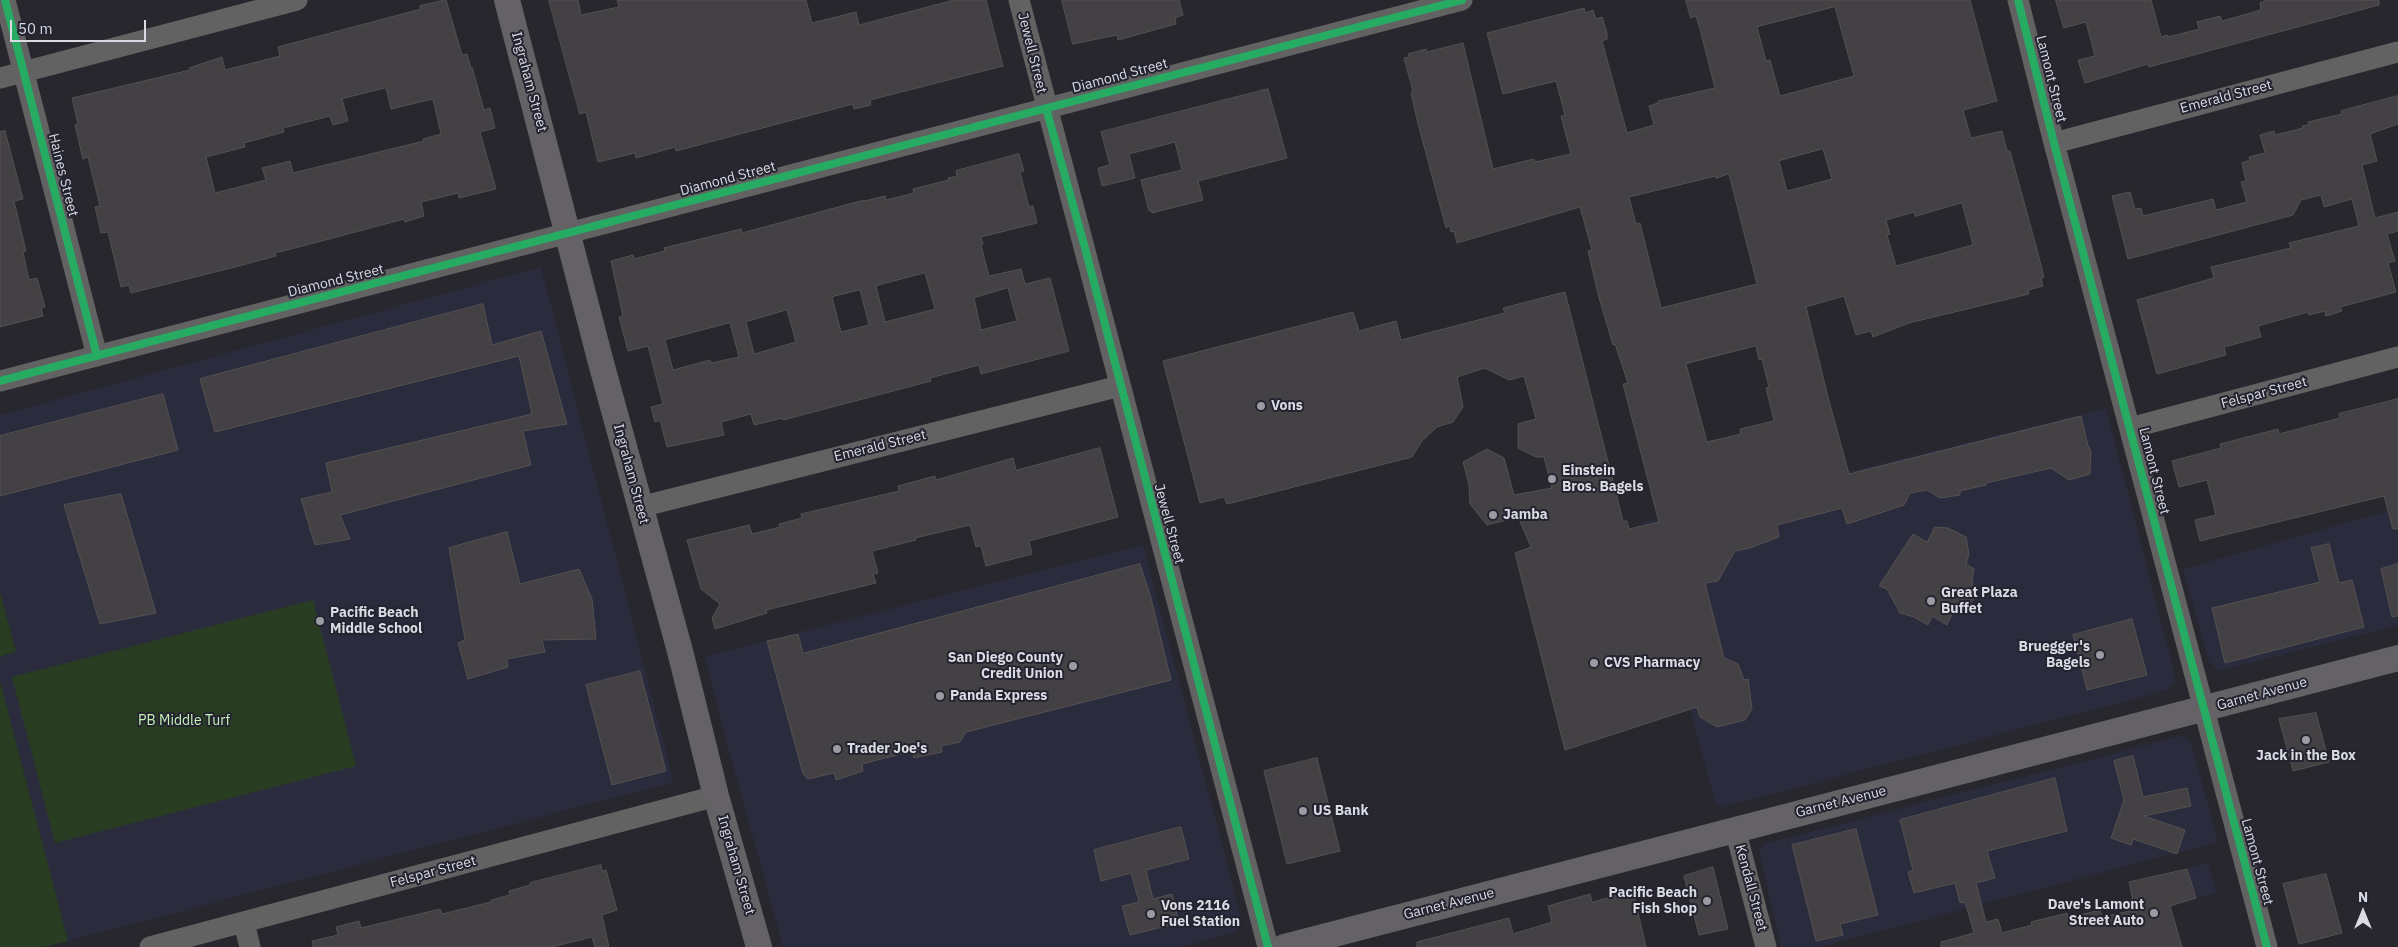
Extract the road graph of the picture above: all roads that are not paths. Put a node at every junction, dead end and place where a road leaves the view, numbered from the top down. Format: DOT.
graph roads {
  1 [pos="5,0"];
  2 [pos="297,0"];
  3 [pos="507,0"];
  4 [pos="1019,0"];
  5 [pos="1462,0"];
  6 [pos="2018,0"];
  7 [pos="2398,52"];
  8 [pos="25,71"];
  9 [pos="0,78"];
  10 [pos="1046,108"];
  11 [pos="2054,143"];
  12 [pos="568,234"];
  13 [pos="97,356"];
  14 [pos="2398,357"];
  15 [pos="0,381"];
  16 [pos="1120,386"];
  17 [pos="2130,428"];
  18 [pos="640,507"];
  19 [pos="2398,658"];
  20 [pos="2204,709"];
  21 [pos="716,796"];
  22 [pos="1735,830"];
  23 [pos="244,923"];
  24 [pos="150,947"];
  25 [pos="250,947"];
  26 [pos="759,947"];
  27 [pos="1268,947"];
  28 [pos="1284,947"];
  29 [pos="1766,947"];
  30 [pos="2267,947"];
  1 -- 8 [label="street, Haines Street"];
  2 -- 8 [label="street"];
  3 -- 12 [label="main road, Ingraham Street"];
  4 -- 10 [label="street, Jewell Street"];
  5 -- 10 [label="street, Diamond Street"];
  6 -- 11 [label="street, Lamont Street"];
  7 -- 11 [label="street, Emerald Street"];
  8 -- 9 [label="street"];
  8 -- 13 [label="street, Haines Street"];
  10 -- 12 [label="street, Diamond Street"];
  10 -- 16 [label="street, Jewell Street"];
  11 -- 17 [label="street, Lamont Street"];
  12 -- 13 [label="street, Diamond Street"];
  12 -- 18 [label="main road, Ingraham Street"];
  13 -- 15 [label="street, Diamond Street"];
  14 -- 17 [label="street, Felspar Street"];
  16 -- 18 [label="street, Emerald Street"];
  16 -- 27 [label="street, Jewell Street"];
  17 -- 20 [label="street, Lamont Street"];
  18 -- 21 [label="main road, Ingraham Street"];
  19 -- 20 [label="main road, Garnet Avenue"];
  20 -- 22 [label="main road, Garnet Avenue"];
  20 -- 30 [label="street, Lamont Street"];
  21 -- 23 [label="street, Felspar Street"];
  21 -- 26 [label="main road, Ingraham Street"];
  22 -- 28 [label="main road, Garnet Avenue"];
  22 -- 29 [label="street, Kendall Street"];
  23 -- 24 [label="street, Felspar Street"];
  23 -- 25 [label="street"];
}
